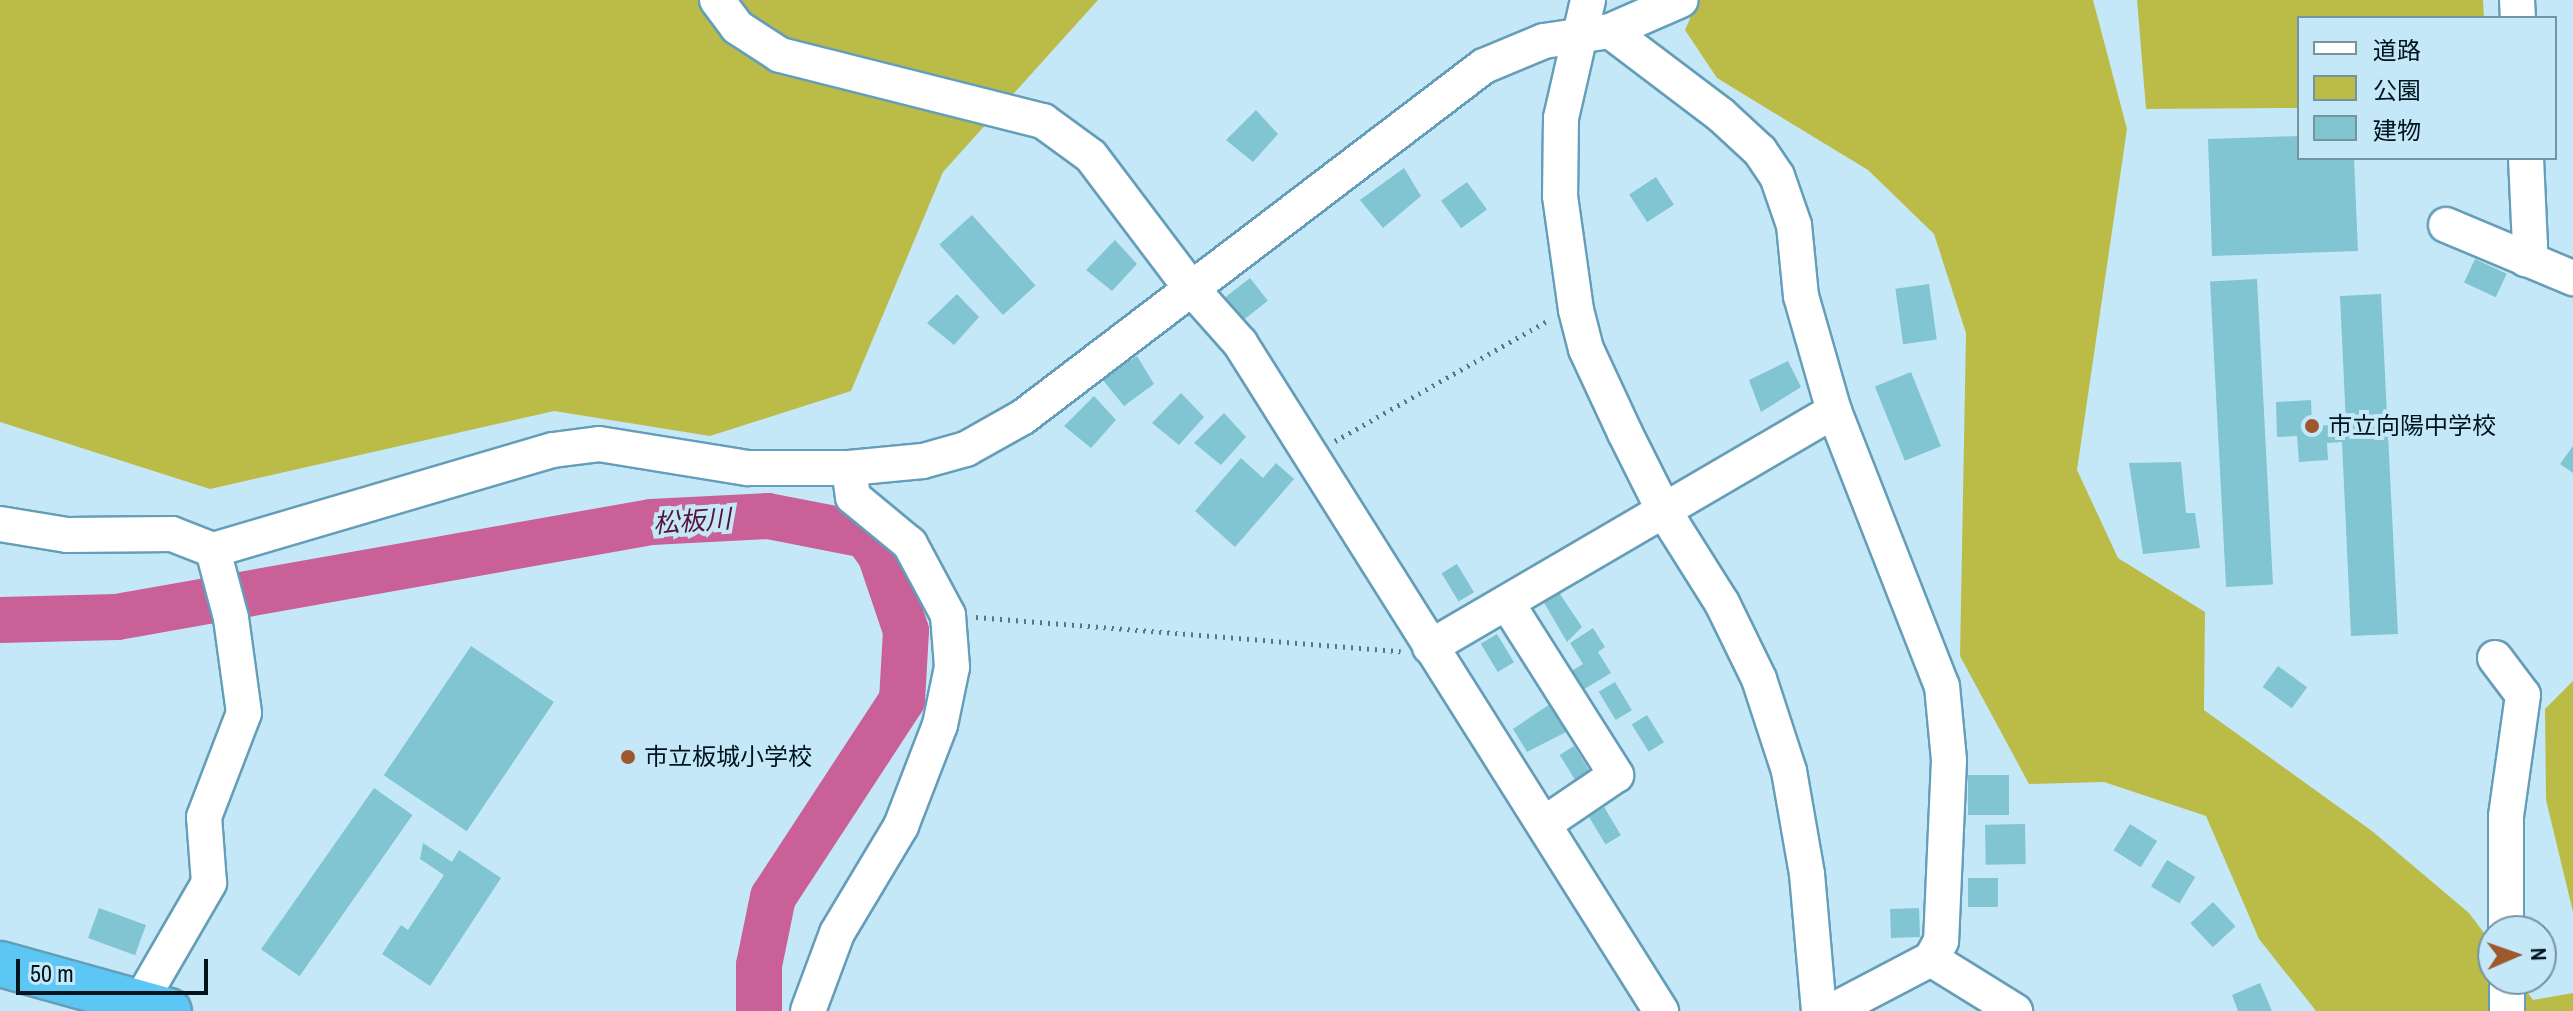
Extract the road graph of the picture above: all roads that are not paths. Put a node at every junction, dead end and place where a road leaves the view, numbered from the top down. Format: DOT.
graph roads {
  1 [pos="717,0"];
  2 [pos="1588,0"];
  3 [pos="1681,0"];
  4 [pos="1593,32"];
  5 [pos="2526,160"];
  6 [pos="2446,225"];
  7 [pos="2526,259"];
  8 [pos="2573,278"];
  9 [pos="1191,288"];
  10 [pos="1834,411"];
  11 [pos="849,468"];
  12 [pos="1664,511"];
  13 [pos="0,524"];
  14 [pos="215,561"];
  15 [pos="1507,603"];
  16 [pos="1430,647"];
  17 [pos="2495,658"];
  18 [pos="1544,824"];
  19 [pos="2506,915"];
  20 [pos="1931,959"];
  21 [pos="0,964"];
  22 [pos="161,1009"];
  23 [pos="808,1011"];
  24 [pos="1661,1011"];
  25 [pos="1819,1011"];
  26 [pos="1832,1011"];
  27 [pos="2015,1011"];
  1 -- 9 [label="street"];
  2 -- 4 [label="street"];
  3 -- 4 [label="street"];
  4 -- 9 [label="street"];
  4 -- 10 [label="street"];
  4 -- 12 [label="street"];
  5 -- 7 [label="street"];
  6 -- 7 [label="street"];
  7 -- 8 [label="street"];
  9 -- 11 [label="street"];
  9 -- 16 [label="street"];
  10 -- 12 [label="street"];
  10 -- 20 [label="street"];
  11 -- 14 [label="street"];
  11 -- 23 [label="street"];
  12 -- 15 [label="street"];
  12 -- 25 [label="street"];
  13 -- 14 [label="street"];
  14 -- 22 [label="street"];
  15 -- 16 [label="street"];
  15 -- 18 [label="street"];
  16 -- 18 [label="street"];
  17 -- 19 [label="street"];
  18 -- 24 [label="street"];
  20 -- 26 [label="street"];
  20 -- 27 [label="street"];
  21 -- 22 [label="highway"];
}
